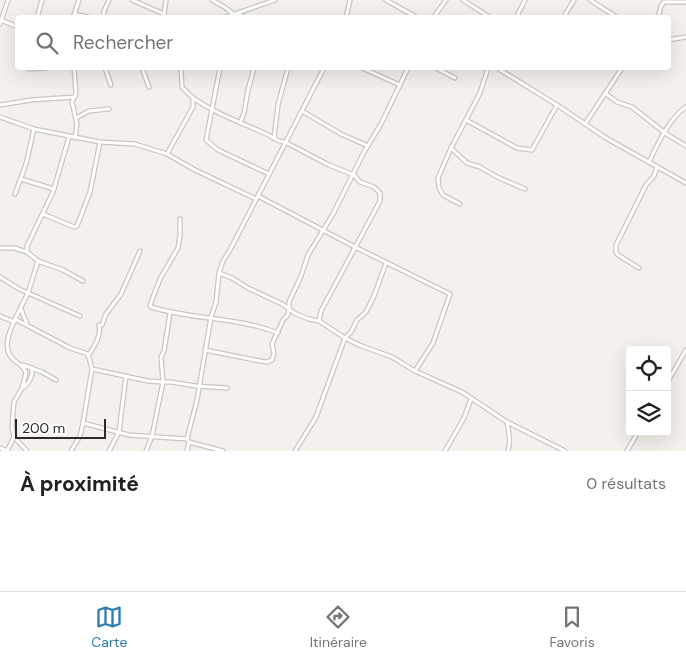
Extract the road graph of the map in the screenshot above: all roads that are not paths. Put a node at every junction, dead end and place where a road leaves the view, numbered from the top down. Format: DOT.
graph roads {
  1 [pos="8,0"];
  2 [pos="42,0"];
  3 [pos="79,0"];
  4 [pos="109,0"];
  5 [pos="132,0"];
  6 [pos="166,0"];
  7 [pos="212,0"];
  8 [pos="275,0"];
  9 [pos="350,0"];
  10 [pos="386,0"];
  11 [pos="446,0"];
  12 [pos="464,0"];
  13 [pos="525,0"];
  14 [pos="574,0"];
  15 [pos="590,0"];
  16 [pos="686,2"];
  17 [pos="37,15"];
  18 [pos="74,15"];
  19 [pos="103,15"];
  20 [pos="162,15"];
  21 [pos="164,15"];
  22 [pos="234,15"];
  23 [pos="347,15"];
  24 [pos="413,15"];
  25 [pos="435,15"];
  26 [pos="486,15"];
  27 [pos="518,15"];
  28 [pos="565,15"];
  29 [pos="613,15"];
  30 [pos="659,15"];
  31 [pos="0,22"];
  32 [pos="15,26"];
  33 [pos="686,37"];
  34 [pos="671,40"];
  35 [pos="74,70"];
  36 [pos="106,70"];
  37 [pos="143,70"];
  38 [pos="181,70"];
  39 [pos="220,70"];
  40 [pos="253,70"];
  41 [pos="287,70"];
  42 [pos="323,70"];
  43 [pos="366,70"];
  44 [pos="407,70"];
  45 [pos="440,70"];
  46 [pos="487,70"];
  47 [pos="500,70"];
  48 [pos="621,70"];
  49 [pos="455,78"];
  50 [pos="400,85"];
  51 [pos="112,86"];
  52 [pos="149,87"];
  53 [pos="605,93"];
  54 [pos="75,97"];
  55 [pos="193,98"];
  56 [pos="0,105"];
  57 [pos="557,105"];
  58 [pos="686,107"];
  59 [pos="109,109"];
  60 [pos="212,111"];
  61 [pos="302,111"];
  62 [pos="0,117"];
  63 [pos="76,118"];
  64 [pos="466,120"];
  65 [pos="240,123"];
  66 [pos="585,124"];
  67 [pos="34,129"];
  68 [pos="665,133"];
  69 [pos="69,137"];
  70 [pos="75,138"];
  71 [pos="274,138"];
  72 [pos="100,142"];
  73 [pos="285,142"];
  74 [pos="368,146"];
  75 [pos="686,146"];
  76 [pos="451,148"];
  77 [pos="167,154"];
  78 [pos="649,162"];
  79 [pos="657,167"];
  80 [pos="269,174"];
  81 [pos="354,175"];
  82 [pos="21,179"];
  83 [pos="686,182"];
  84 [pos="54,189"];
  85 [pos="525,189"];
  86 [pos="15,194"];
  87 [pos="257,198"];
  88 [pos="460,204"];
  89 [pos="43,214"];
  90 [pos="180,219"];
  91 [pos="322,229"];
  92 [pos="355,247"];
  93 [pos="0,248"];
  94 [pos="140,251"];
  95 [pos="27,252"];
  96 [pos="38,261"];
  97 [pos="386,263"];
  98 [pos="639,268"];
  99 [pos="219,273"];
  100 [pos="0,277"];
  101 [pos="83,281"];
  102 [pos="28,293"];
  103 [pos="21,309"];
  104 [pos="289,310"];
  105 [pos="170,313"];
  106 [pos="0,316"];
  107 [pos="80,316"];
  108 [pos="211,317"];
  109 [pos="15,320"];
  110 [pos="319,321"];
  111 [pos="27,324"];
  112 [pos="278,333"];
  113 [pos="345,338"];
  114 [pos="205,350"];
  115 [pos="686,351"];
  116 [pos="88,356"];
  117 [pos="22,365"];
  118 [pos="32,368"];
  119 [pos="92,369"];
  120 [pos="415,372"];
  121 [pos="126,376"];
  122 [pos="671,376"];
  123 [pos="56,380"];
  124 [pos="163,382"];
  125 [pos="199,386"];
  126 [pos="22,388"];
  127 [pos="227,388"];
  128 [pos="472,399"];
  129 [pos="507,422"];
  130 [pos="83,423"];
  131 [pos="119,432"];
  132 [pos="152,436"];
  133 [pos="636,436"];
  134 [pos="14,437"];
  135 [pos="188,440"];
  136 [pos="0,448"];
  137 [pos="7,451"];
  138 [pos="27,451"];
  139 [pos="72,451"];
  140 [pos="109,451"];
  141 [pos="146,451"];
  142 [pos="186,451"];
  143 [pos="220,451"];
  144 [pos="295,451"];
  145 [pos="445,451"];
  146 [pos="508,451"];
  147 [pos="565,451"];
  148 [pos="627,451"];
  1 -- 31 [label="street"];
  2 -- 17 [label="street"];
  3 -- 18 [label="street"];
  4 -- 19 [label="street"];
  5 -- 20 [label="street"];
  6 -- 21 [label="street"];
  7 -- 22 [label="street"];
  8 -- 22 [label="street"];
  9 -- 23 [label="street"];
  10 -- 24 [label="street"];
  11 -- 25 [label="street"];
  12 -- 26 [label="street"];
  13 -- 27 [label="street"];
  14 -- 28 [label="street"];
  15 -- 29 [label="street"];
  16 -- 30 [label="street"];
  31 -- 32 [label="street"];
  33 -- 34 [label="street"];
  35 -- 54 [label="street"];
  36 -- 51 [label="street"];
  37 -- 52 [label="street"];
  38 -- 55 [label="street"];
  39 -- 60 [label="street"];
  40 -- 65 [label="street"];
  41 -- 71 [label="street"];
  42 -- 61 [label="street"];
  43 -- 50 [label="street"];
  44 -- 50 [label="street"];
  45 -- 49 [label="street"];
  46 -- 64 [label="street"];
  47 -- 57 [label="street"];
  48 -- 53 [label="street"];
  50 -- 74 [label="street"];
  53 -- 66 [label="street"];
  53 -- 68 [label="street"];
  54 -- 56 [label="street"];
  54 -- 63 [label="street"];
  55 -- 60 [label="street"];
  55 -- 77 [label="street"];
  57 -- 64 [label="street"];
  57 -- 66 [label="street"];
  58 -- 68 [label="street"];
  59 -- 63 [label="street"];
  60 -- 65 [label="street"];
  60 -- 80 [label="street"];
  61 -- 73 [label="street"];
  61 -- 74 [label="street"];
  62 -- 67 [label="street"];
  63 -- 70 [label="street"];
  64 -- 76 [label="street"];
  65 -- 71 [label="street"];
  66 -- 78 [label="street"];
  67 -- 69 [label="street"];
  67 -- 82 [label="street"];
  68 -- 75 [label="street"];
  68 -- 78 [label="street"];
  69 -- 70 [label="street"];
  69 -- 84 [label="street"];
  70 -- 72 [label="street"];
  71 -- 73 [label="street"];
  72 -- 77 [label="street"];
  72 -- 89 [label="street"];
  73 -- 80 [label="street"];
  73 -- 81 [label="street"];
  74 -- 81 [label="street"];
  76 -- 85 [label="street"];
  76 -- 88 [label="street"];
  77 -- 87 [label="street"];
  78 -- 79 [label="street"];
  79 -- 83 [label="street"];
  79 -- 98 [label="street"];
  80 -- 87 [label="street"];
  81 -- 91 [label="street"];
  81 -- 92 [label="street"];
  82 -- 84 [label="street"];
  82 -- 86 [label="street"];
  84 -- 89 [label="street"];
  87 -- 91 [label="street"];
  87 -- 99 [label="street"];
  89 -- 95 [label="street"];
  90 -- 105 [label="street"];
  91 -- 92 [label="street"];
  91 -- 104 [label="street"];
  92 -- 97 [label="street"];
  92 -- 110 [label="street"];
  93 -- 95 [label="street"];
  94 -- 116 [label="street"];
  95 -- 96 [label="street"];
  96 -- 101 [label="street"];
  96 -- 102 [label="street"];
  97 -- 113 [label="street"];
  97 -- 120 [label="street"];
  99 -- 104 [label="street"];
  99 -- 108 [label="street"];
  100 -- 102 [label="street"];
  102 -- 103 [label="street"];
  102 -- 107 [label="street"];
  103 -- 109 [label="street"];
  103 -- 111 [label="street"];
  104 -- 110 [label="street"];
  104 -- 112 [label="street"];
  105 -- 108 [label="street"];
  105 -- 124 [label="street"];
  106 -- 109 [label="street"];
  108 -- 112 [label="street"];
  108 -- 114 [label="street"];
  109 -- 111 [label="street"];
  109 -- 117 [label="street"];
  110 -- 113 [label="street"];
  111 -- 116 [label="street"];
  112 -- 114 [label="street"];
  113 -- 120 [label="street"];
  113 -- 144 [label="street"];
  114 -- 125 [label="street"];
  115 -- 122 [label="street"];
  116 -- 119 [label="street"];
  117 -- 118 [label="street"];
  117 -- 126 [label="street"];
  118 -- 123 [label="street"];
  118 -- 126 [label="street"];
  119 -- 121 [label="street"];
  119 -- 130 [label="street"];
  120 -- 128 [label="street"];
  121 -- 124 [label="street"];
  121 -- 131 [label="street"];
  124 -- 125 [label="street"];
  124 -- 132 [label="street"];
  125 -- 127 [label="street"];
  125 -- 135 [label="street"];
  126 -- 134 [label="street"];
  128 -- 129 [label="street"];
  128 -- 145 [label="street"];
  129 -- 146 [label="street"];
  129 -- 147 [label="street"];
  130 -- 131 [label="street"];
  130 -- 139 [label="street"];
  131 -- 132 [label="street"];
  131 -- 140 [label="street"];
  132 -- 135 [label="street"];
  132 -- 141 [label="street"];
  133 -- 148 [label="street"];
  134 -- 137 [label="street"];
  134 -- 138 [label="street"];
  135 -- 142 [label="street"];
  135 -- 143 [label="street"];
  136 -- 137 [label="street"];
}
